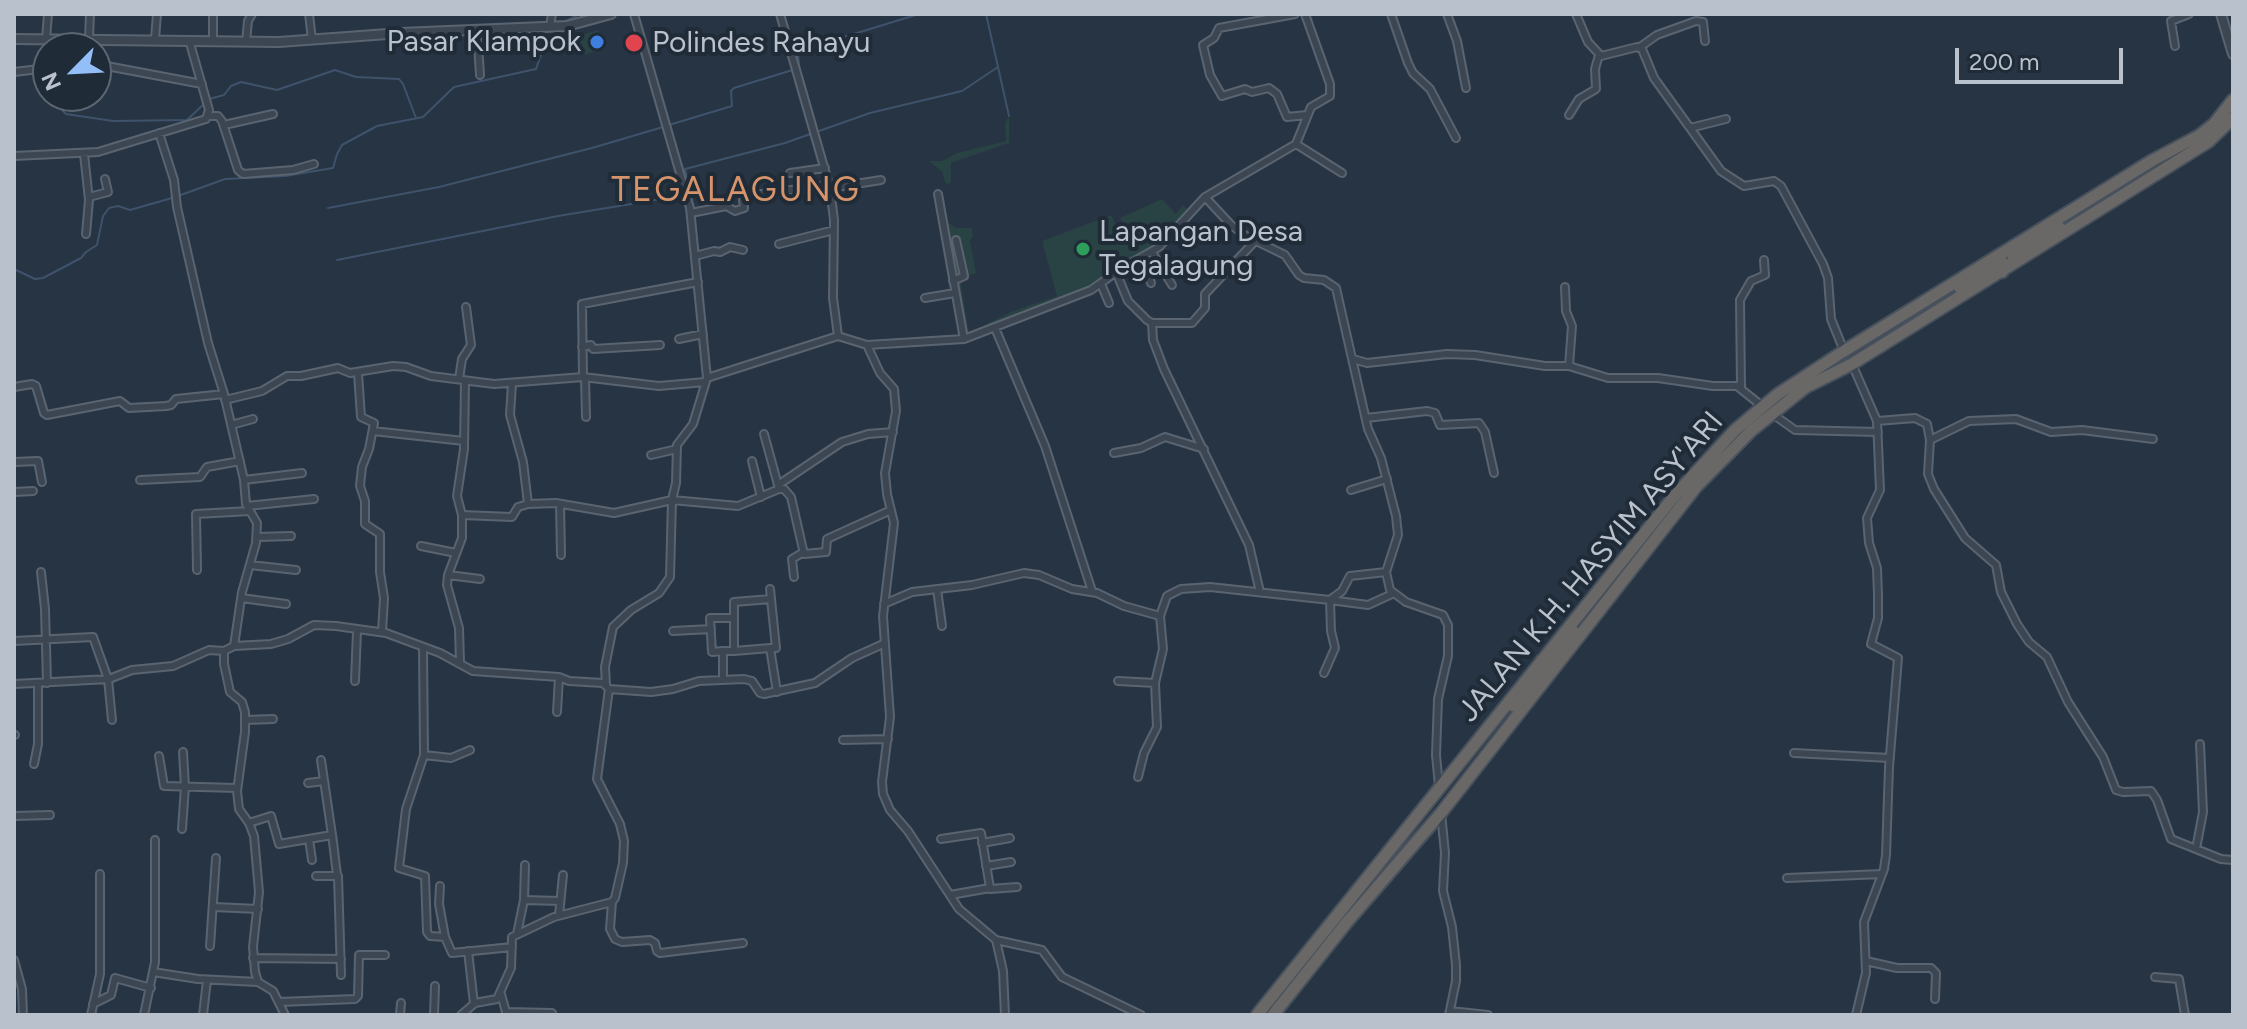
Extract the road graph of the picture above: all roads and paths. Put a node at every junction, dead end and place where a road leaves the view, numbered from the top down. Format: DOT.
graph roads {
  1 [pos="157,14"];
  2 [pos="252,14"];
  3 [pos="309,14"];
  4 [pos="552,14"];
  5 [pos="611,14"];
  6 [pos="634,14"];
  7 [pos="780,14"];
  8 [pos="1295,14"];
  9 [pos="1305,14"];
  10 [pos="1391,14"];
  11 [pos="1447,14"];
  12 [pos="1576,14"];
  13 [pos="2189,14"];
  14 [pos="2221,14"];
  15 [pos="213,15"];
  16 [pos="1269,17"];
  17 [pos="555,26"];
  18 [pos="477,30"];
  19 [pos="112,39"];
  20 [pos="155,39"];
  21 [pos="189,40"];
  22 [pos="312,40"];
  23 [pos="213,41"];
  24 [pos="1705,41"];
  25 [pos="246,42"];
  26 [pos="2175,46"];
  27 [pos="1640,47"];
  28 [pos="2233,54"];
  29 [pos="1599,55"];
  30 [pos="112,67"];
  31 [pos="480,75"];
  32 [pos="202,84"];
  33 [pos="1466,88"];
  34 [pos="2233,100"];
  35 [pos="208,113"];
  36 [pos="273,114"];
  37 [pos="1307,115"];
  38 [pos="1569,115"];
  39 [pos="2233,118"];
  40 [pos="1726,119"];
  41 [pos="224,125"];
  42 [pos="1690,128"];
  43 [pos="159,133"];
  44 [pos="1456,138"];
  45 [pos="1296,144"];
  46 [pos="84,154"];
  47 [pos="14,156"];
  48 [pos="314,164"];
  49 [pos="825,168"];
  50 [pos="790,173"];
  51 [pos="1342,173"];
  52 [pos="105,179"];
  53 [pos="881,180"];
  54 [pos="830,186"];
  55 [pos="938,194"];
  56 [pos="89,197"];
  57 [pos="1205,197"];
  58 [pos="691,213"];
  59 [pos="2079,225"];
  60 [pos="834,230"];
  61 [pos="86,234"];
  62 [pos="956,240"];
  63 [pos="1255,241"];
  64 [pos="779,244"];
  65 [pos="2014,246"];
  66 [pos="743,250"];
  67 [pos="1152,252"];
  68 [pos="695,256"];
  69 [pos="1142,257"];
  70 [pos="1764,260"];
  71 [pos="1116,272"];
  72 [pos="2001,273"];
  73 [pos="953,281"];
  74 [pos="698,282"];
  75 [pos="1151,283"];
  76 [pos="1101,284"];
  77 [pos="1172,285"];
  78 [pos="1565,287"];
  79 [pos="1944,289"];
  80 [pos="955,293"];
  81 [pos="925,298"];
  82 [pos="1109,303"];
  83 [pos="466,307"];
  84 [pos="1152,323"];
  85 [pos="995,328"];
  86 [pos="703,334"];
  87 [pos="838,336"];
  88 [pos="679,339"];
  89 [pos="964,339"];
  90 [pos="660,345"];
  91 [pos="867,345"];
  92 [pos="582,347"];
  93 [pos="1844,351"];
  94 [pos="1353,359"];
  95 [pos="1852,364"];
  96 [pos="1569,366"];
  97 [pos="358,373"];
  98 [pos="584,377"];
  99 [pos="462,380"];
  100 [pos="706,380"];
  101 [pos="512,384"];
  102 [pos="14,387"];
  103 [pos="1741,387"];
  104 [pos="224,397"];
  105 [pos="1767,410"];
  106 [pos="586,417"];
  107 [pos="1366,418"];
  108 [pos="253,419"];
  109 [pos="1877,421"];
  110 [pos="231,425"];
  111 [pos="373,431"];
  112 [pos="893,432"];
  113 [pos="1878,432"];
  114 [pos="764,434"];
  115 [pos="2153,439"];
  116 [pos="1930,440"];
  117 [pos="464,441"];
  118 [pos="677,449"];
  119 [pos="1204,449"];
  120 [pos="1114,453"];
  121 [pos="651,455"];
  122 [pos="240,461"];
  123 [pos="752,461"];
  124 [pos="14,462"];
  125 [pos="302,473"];
  126 [pos="1494,473"];
  127 [pos="1387,479"];
  128 [pos="140,480"];
  129 [pos="244,480"];
  130 [pos="42,482"];
  131 [pos="778,487"];
  132 [pos="1351,490"];
  133 [pos="33,491"];
  134 [pos="14,492"];
  135 [pos="761,497"];
  136 [pos="314,499"];
  137 [pos="672,500"];
  138 [pos="528,504"];
  139 [pos="560,504"];
  140 [pos="248,508"];
  141 [pos="891,510"];
  142 [pos="462,515"];
  143 [pos="291,536"];
  144 [pos="257,537"];
  145 [pos="421,546"];
  146 [pos="456,553"];
  147 [pos="802,553"];
  148 [pos="561,555"];
  149 [pos="250,565"];
  150 [pos="197,570"];
  151 [pos="296,570"];
  152 [pos="41,572"];
  153 [pos="1386,572"];
  154 [pos="448,575"];
  155 [pos="794,577"];
  156 [pos="480,579"];
  157 [pos="770,589"];
  158 [pos="937,589"];
  159 [pos="1092,591"];
  160 [pos="1260,592"];
  161 [pos="1392,594"];
  162 [pos="241,598"];
  163 [pos="771,599"];
  164 [pos="1330,600"];
  165 [pos="286,604"];
  166 [pos="884,604"];
  167 [pos="1160,616"];
  168 [pos="1596,616"];
  169 [pos="734,618"];
  170 [pos="942,626"];
  171 [pos="711,629"];
  172 [pos="357,631"];
  173 [pos="673,631"];
  174 [pos="382,632"];
  175 [pos="45,638"];
  176 [pos="14,641"];
  177 [pos="883,644"];
  178 [pos="234,646"];
  179 [pos="423,648"];
  180 [pos="770,648"];
  181 [pos="224,651"];
  182 [pos="723,651"];
  183 [pos="734,651"];
  184 [pos="1543,659"];
  185 [pos="460,663"];
  186 [pos="1324,673"];
  187 [pos="559,677"];
  188 [pos="108,679"];
  189 [pos="723,679"];
  190 [pos="355,681"];
  191 [pos="1118,681"];
  192 [pos="38,683"];
  193 [pos="47,683"];
  194 [pos="1155,683"];
  195 [pos="14,684"];
  196 [pos="607,687"];
  197 [pos="1541,687"];
  198 [pos="777,692"];
  199 [pos="557,712"];
  200 [pos="273,719"];
  201 [pos="112,720"];
  202 [pos="245,720"];
  203 [pos="1492,722"];
  204 [pos="888,739"];
  205 [pos="843,740"];
  206 [pos="2200,744"];
  207 [pos="470,750"];
  208 [pos="183,752"];
  209 [pos="1794,753"];
  210 [pos="424,755"];
  211 [pos="159,756"];
  212 [pos="1890,758"];
  213 [pos="321,760"];
  214 [pos="34,764"];
  215 [pos="1138,777"];
  216 [pos="324,781"];
  217 [pos="308,783"];
  218 [pos="185,787"];
  219 [pos="237,788"];
  220 [pos="1439,788"];
  221 [pos="1441,813"];
  222 [pos="50,815"];
  223 [pos="14,816"];
  224 [pos="249,823"];
  225 [pos="182,829"];
  226 [pos="332,834"];
  227 [pos="1010,838"];
  228 [pos="309,839"];
  229 [pos="941,839"];
  230 [pos="155,840"];
  231 [pos="982,843"];
  232 [pos="2196,849"];
  233 [pos="216,858"];
  234 [pos="312,860"];
  235 [pos="2233,860"];
  236 [pos="1011,862"];
  237 [pos="525,865"];
  238 [pos="986,866"];
  239 [pos="100,874"];
  240 [pos="1882,874"];
  241 [pos="337,875"];
  242 [pos="563,875"];
  243 [pos="316,876"];
  244 [pos="1787,878"];
  245 [pos="440,886"];
  246 [pos="1017,887"];
  247 [pos="990,888"];
  248 [pos="950,895"];
  249 [pos="524,900"];
  250 [pos="560,901"];
  251 [pos="612,902"];
  252 [pos="214,907"];
  253 [pos="258,909"];
  254 [pos="559,915"];
  255 [pos="517,934"];
  256 [pos="445,937"];
  257 [pos="996,940"];
  258 [pos="743,943"];
  259 [pos="210,946"];
  260 [pos="512,947"];
  261 [pos="468,951"];
  262 [pos="385,955"];
  263 [pos="253,958"];
  264 [pos="341,959"];
  265 [pos="14,960"];
  266 [pos="1866,961"];
  267 [pos="153,972"];
  268 [pos="100,974"];
  269 [pos="341,975"];
  270 [pos="2155,977"];
  271 [pos="115,978"];
  272 [pos="207,980"];
  273 [pos="258,982"];
  274 [pos="435,986"];
  275 [pos="151,988"];
  276 [pos="501,992"];
  277 [pos="1935,999"];
  278 [pos="279,1002"];
  279 [pos="401,1003"];
  280 [pos="93,1004"];
  281 [pos="474,1004"];
  282 [pos="552,1013"];
  283 [pos="1449,1013"];
  284 [pos="23,1015"];
  285 [pos="91,1015"];
  286 [pos="144,1015"];
  287 [pos="203,1015"];
  288 [pos="285,1015"];
  289 [pos="400,1015"];
  290 [pos="434,1015"];
  291 [pos="461,1015"];
  292 [pos="1005,1015"];
  293 [pos="1141,1015"];
  294 [pos="1257,1015"];
  295 [pos="1273,1015"];
  296 [pos="1488,1015"];
  297 [pos="1856,1015"];
  298 [pos="2185,1015"];
  1 -- 20 [label="street"];
  2 -- 25 [label="street"];
  3 -- 22 [label="street"];
  4 -- 17 [label="street"];
  5 -- 17 [label="street"];
  6 -- 58 [label="street"];
  7 -- 49 [label="street"];
  8 -- 16 [label="street"];
  9 -- 37 [label="street"];
  10 -- 44 [label="street"];
  11 -- 33 [label="street"];
  12 -- 29 [label="street"];
  13 -- 26 [label="street"];
  14 -- 28 [label="street"];
  15 -- 23 [label="street"];
  16 -- 37 [label="street"];
  17 -- 18 [label="street"];
  18 -- 22 [label="street"];
  18 -- 31 [label="street"];
  19 -- 20 [label="street"];
  20 -- 21 [label="street"];
  21 -- 23 [label="street"];
  21 -- 32 [label="street"];
  22 -- 25 [label="street"];
  23 -- 25 [label="street"];
  24 -- 27 [label="street"];
  27 -- 29 [label="street"];
  27 -- 42 [label="street"];
  29 -- 38 [label="street"];
  30 -- 32 [label="street"];
  32 -- 35 [label="street"];
  34 -- 65 [label="highway, JALAN K.H. HASYIM ASY'ARI"];
  35 -- 41 [label="street"];
  35 -- 43 [label="street"];
  36 -- 41 [label="street"];
  37 -- 45 [label="street"];
  39 -- 59 [label="highway, JALAN K.H. HASYIM ASY'ARI"];
  40 -- 42 [label="street"];
  41 -- 48 [label="street"];
  42 -- 93 [label="street"];
  43 -- 46 [label="street"];
  43 -- 104 [label="street"];
  45 -- 51 [label="street"];
  45 -- 57 [label="street"];
  46 -- 47 [label="street"];
  46 -- 56 [label="street"];
  49 -- 50 [label="street"];
  49 -- 54 [label="street"];
  52 -- 56 [label="street"];
  53 -- 54 [label="street"];
  54 -- 58 [label="street"];
  54 -- 60 [label="street"];
  55 -- 73 [label="street"];
  56 -- 61 [label="street"];
  57 -- 63 [label="street"];
  57 -- 67 [label="street"];
  58 -- 68 [label="street"];
  59 -- 65 [label="highway"];
  59 -- 72 [label="highway, JALAN K.H. HASYIM ASY'ARI"];
  60 -- 64 [label="street"];
  60 -- 87 [label="street"];
  62 -- 73 [label="street"];
  63 -- 84 [label="street"];
  63 -- 94 [label="street"];
  65 -- 79 [label="highway, JALAN K.H. HASYIM ASY'ARI"];
  66 -- 68 [label="street"];
  67 -- 69 [label="street"];
  67 -- 77 [label="street"];
  68 -- 74 [label="street"];
  69 -- 71 [label="street"];
  69 -- 75 [label="street"];
  70 -- 103 [label="street"];
  71 -- 76 [label="street"];
  71 -- 84 [label="street"];
  72 -- 79 [label="highway"];
  72 -- 95 [label="highway, JALAN K.H. HASYIM ASY'ARI"];
  73 -- 80 [label="street"];
  74 -- 86 [label="street"];
  74 -- 92 [label="street"];
  76 -- 82 [label="street"];
  76 -- 85 [label="street"];
  78 -- 96 [label="street"];
  79 -- 93 [label="highway, JALAN K.H. HASYIM ASY'ARI"];
  80 -- 81 [label="street"];
  80 -- 89 [label="street"];
  83 -- 99 [label="street"];
  84 -- 119 [label="street"];
  85 -- 89 [label="street"];
  85 -- 159 [label="street"];
  86 -- 88 [label="street"];
  86 -- 100 [label="street"];
  87 -- 91 [label="street"];
  87 -- 100 [label="street"];
  89 -- 91 [label="street"];
  90 -- 92 [label="street"];
  91 -- 112 [label="street"];
  92 -- 98 [label="street"];
  93 -- 105 [label="highway, JALAN K.H. HASYIM ASY'ARI"];
  94 -- 96 [label="street"];
  94 -- 107 [label="street"];
  95 -- 105 [label="highway, JALAN K.H. HASYIM ASY'ARI"];
  95 -- 109 [label="street"];
  96 -- 103 [label="street"];
  97 -- 99 [label="street"];
  97 -- 104 [label="street"];
  97 -- 111 [label="street"];
  98 -- 100 [label="street"];
  98 -- 101 [label="street"];
  98 -- 106 [label="street"];
  99 -- 101 [label="street"];
  99 -- 117 [label="street"];
  100 -- 118 [label="street"];
  101 -- 138 [label="street"];
  102 -- 104 [label="street"];
  103 -- 105 [label="street"];
  104 -- 110 [label="street"];
  105 -- 113 [label="street"];
  105 -- 168 [label="highway, JALAN K.H. HASYIM ASY'ARI"];
  105 -- 184 [label="highway, JALAN K.H. HASYIM ASY'ARI"];
  107 -- 126 [label="street"];
  107 -- 127 [label="street"];
  108 -- 110 [label="street"];
  109 -- 113 [label="street"];
  109 -- 116 [label="street"];
  110 -- 122 [label="street"];
  111 -- 117 [label="street"];
  111 -- 174 [label="street"];
  112 -- 131 [label="street"];
  112 -- 141 [label="street"];
  113 -- 212 [label="street"];
  114 -- 131 [label="street"];
  115 -- 116 [label="street"];
  116 -- 232 [label="street"];
  117 -- 142 [label="street"];
  118 -- 121 [label="street"];
  118 -- 137 [label="street"];
  119 -- 120 [label="street"];
  119 -- 160 [label="street"];
  122 -- 128 [label="street"];
  122 -- 129 [label="street"];
  123 -- 135 [label="street"];
  124 -- 130 [label="street"];
  125 -- 129 [label="street"];
  127 -- 132 [label="street"];
  127 -- 153 [label="street"];
  129 -- 140 [label="street"];
  131 -- 135 [label="street"];
  131 -- 147 [label="street"];
  133 -- 134 [label="street"];
  135 -- 137 [label="street"];
  136 -- 140 [label="street"];
  137 -- 139 [label="street"];
  137 -- 196 [label="street"];
  138 -- 139 [label="street"];
  138 -- 142 [label="street"];
  139 -- 148 [label="street"];
  140 -- 144 [label="street"];
  140 -- 150 [label="street"];
  141 -- 147 [label="street"];
  141 -- 166 [label="street"];
  142 -- 146 [label="street"];
  143 -- 144 [label="street"];
  144 -- 149 [label="street"];
  145 -- 146 [label="street"];
  146 -- 154 [label="street"];
  147 -- 155 [label="street"];
  149 -- 151 [label="street"];
  149 -- 162 [label="street"];
  152 -- 175 [label="street"];
  153 -- 161 [label="street"];
  153 -- 164 [label="street"];
  154 -- 156 [label="street"];
  154 -- 185 [label="street"];
  157 -- 163 [label="street"];
  158 -- 159 [label="street"];
  158 -- 166 [label="street"];
  158 -- 170 [label="street"];
  159 -- 167 [label="street"];
  160 -- 164 [label="street"];
  160 -- 167 [label="street"];
  161 -- 164 [label="street"];
  161 -- 220 [label="street"];
  162 -- 165 [label="street"];
  162 -- 178 [label="street"];
  163 -- 169 [label="street"];
  163 -- 180 [label="street"];
  164 -- 186 [label="street"];
  166 -- 177 [label="street"];
  167 -- 194 [label="street"];
  168 -- 184 [label="highway"];
  168 -- 197 [label="highway, JALAN K.H. HASYIM ASY'ARI"];
  169 -- 171 [label="street"];
  169 -- 183 [label="street"];
  171 -- 173 [label="street"];
  171 -- 182 [label="street"];
  172 -- 174 [label="street"];
  172 -- 178 [label="street"];
  172 -- 190 [label="street"];
  174 -- 179 [label="street"];
  175 -- 176 [label="street"];
  175 -- 188 [label="street"];
  175 -- 193 [label="street"];
  177 -- 198 [label="street"];
  177 -- 204 [label="street"];
  178 -- 181 [label="street"];
  179 -- 185 [label="street"];
  179 -- 210 [label="street"];
  180 -- 183 [label="street"];
  180 -- 198 [label="street"];
  181 -- 188 [label="street"];
  181 -- 202 [label="street"];
  182 -- 183 [label="street"];
  182 -- 189 [label="street"];
  184 -- 203 [label="highway, JALAN K.H. HASYIM ASY'ARI"];
  185 -- 187 [label="street"];
  187 -- 196 [label="street"];
  187 -- 199 [label="street"];
  188 -- 193 [label="street"];
  188 -- 201 [label="street"];
  189 -- 196 [label="street"];
  189 -- 198 [label="street"];
  191 -- 194 [label="street"];
  192 -- 193 [label="street"];
  192 -- 195 [label="street"];
  192 -- 214 [label="street"];
  194 -- 215 [label="street"];
  196 -- 251 [label="street"];
  197 -- 203 [label="highway"];
  197 -- 221 [label="highway, JALAN K.H. HASYIM ASY'ARI"];
  200 -- 202 [label="street"];
  202 -- 219 [label="street"];
  203 -- 220 [label="highway, JALAN K.H. HASYIM ASY'ARI"];
  204 -- 205 [label="street"];
  204 -- 248 [label="street"];
  206 -- 232 [label="street"];
  207 -- 210 [label="street"];
  208 -- 218 [label="street"];
  209 -- 212 [label="street"];
  210 -- 256 [label="street"];
  211 -- 218 [label="street"];
  212 -- 240 [label="street"];
  213 -- 216 [label="street"];
  216 -- 217 [label="street"];
  216 -- 226 [label="street"];
  218 -- 219 [label="street"];
  218 -- 225 [label="street"];
  219 -- 224 [label="street"];
  220 -- 294 [label="highway, JALAN K.H. HASYIM ASY'ARI"];
  221 -- 283 [label="street"];
  221 -- 295 [label="highway, JALAN K.H. HASYIM ASY'ARI"];
  222 -- 223 [label="street"];
  224 -- 228 [label="street"];
  224 -- 253 [label="street"];
  226 -- 228 [label="street"];
  226 -- 241 [label="street"];
  227 -- 231 [label="street"];
  228 -- 234 [label="street"];
  229 -- 231 [label="street"];
  230 -- 267 [label="street"];
  231 -- 238 [label="street"];
  232 -- 235 [label="street"];
  233 -- 252 [label="street"];
  236 -- 238 [label="street"];
  237 -- 249 [label="street"];
  238 -- 247 [label="street"];
  239 -- 268 [label="street"];
  240 -- 244 [label="street"];
  240 -- 266 [label="street"];
  241 -- 243 [label="street"];
  241 -- 264 [label="street"];
  242 -- 250 [label="street"];
  245 -- 256 [label="street"];
  246 -- 247 [label="street"];
  247 -- 248 [label="street"];
  248 -- 257 [label="street"];
  249 -- 250 [label="street"];
  249 -- 255 [label="street"];
  250 -- 254 [label="street"];
  251 -- 254 [label="street"];
  251 -- 258 [label="street"];
  252 -- 253 [label="street"];
  252 -- 259 [label="street"];
  253 -- 263 [label="street"];
  254 -- 255 [label="street"];
  255 -- 260 [label="street"];
  256 -- 261 [label="street"];
  257 -- 292 [label="street"];
  257 -- 293 [label="street"];
  260 -- 261 [label="street"];
  260 -- 276 [label="street"];
  261 -- 281 [label="street"];
  262 -- 278 [label="street"];
  263 -- 264 [label="street"];
  263 -- 273 [label="street"];
  264 -- 269 [label="street"];
  265 -- 284 [label="street"];
  266 -- 277 [label="street"];
  266 -- 297 [label="street"];
  267 -- 272 [label="street"];
  267 -- 275 [label="street"];
  268 -- 271 [label="street"];
  268 -- 280 [label="street"];
  270 -- 298 [label="street"];
  271 -- 275 [label="street"];
  271 -- 280 [label="street"];
  272 -- 273 [label="street"];
  272 -- 287 [label="street"];
  273 -- 278 [label="street"];
  274 -- 290 [label="street"];
  275 -- 286 [label="street"];
  276 -- 281 [label="street"];
  276 -- 282 [label="street"];
  278 -- 288 [label="street"];
  279 -- 289 [label="street"];
  280 -- 285 [label="street"];
  281 -- 291 [label="street"];
  283 -- 296 [label="street"];
}
